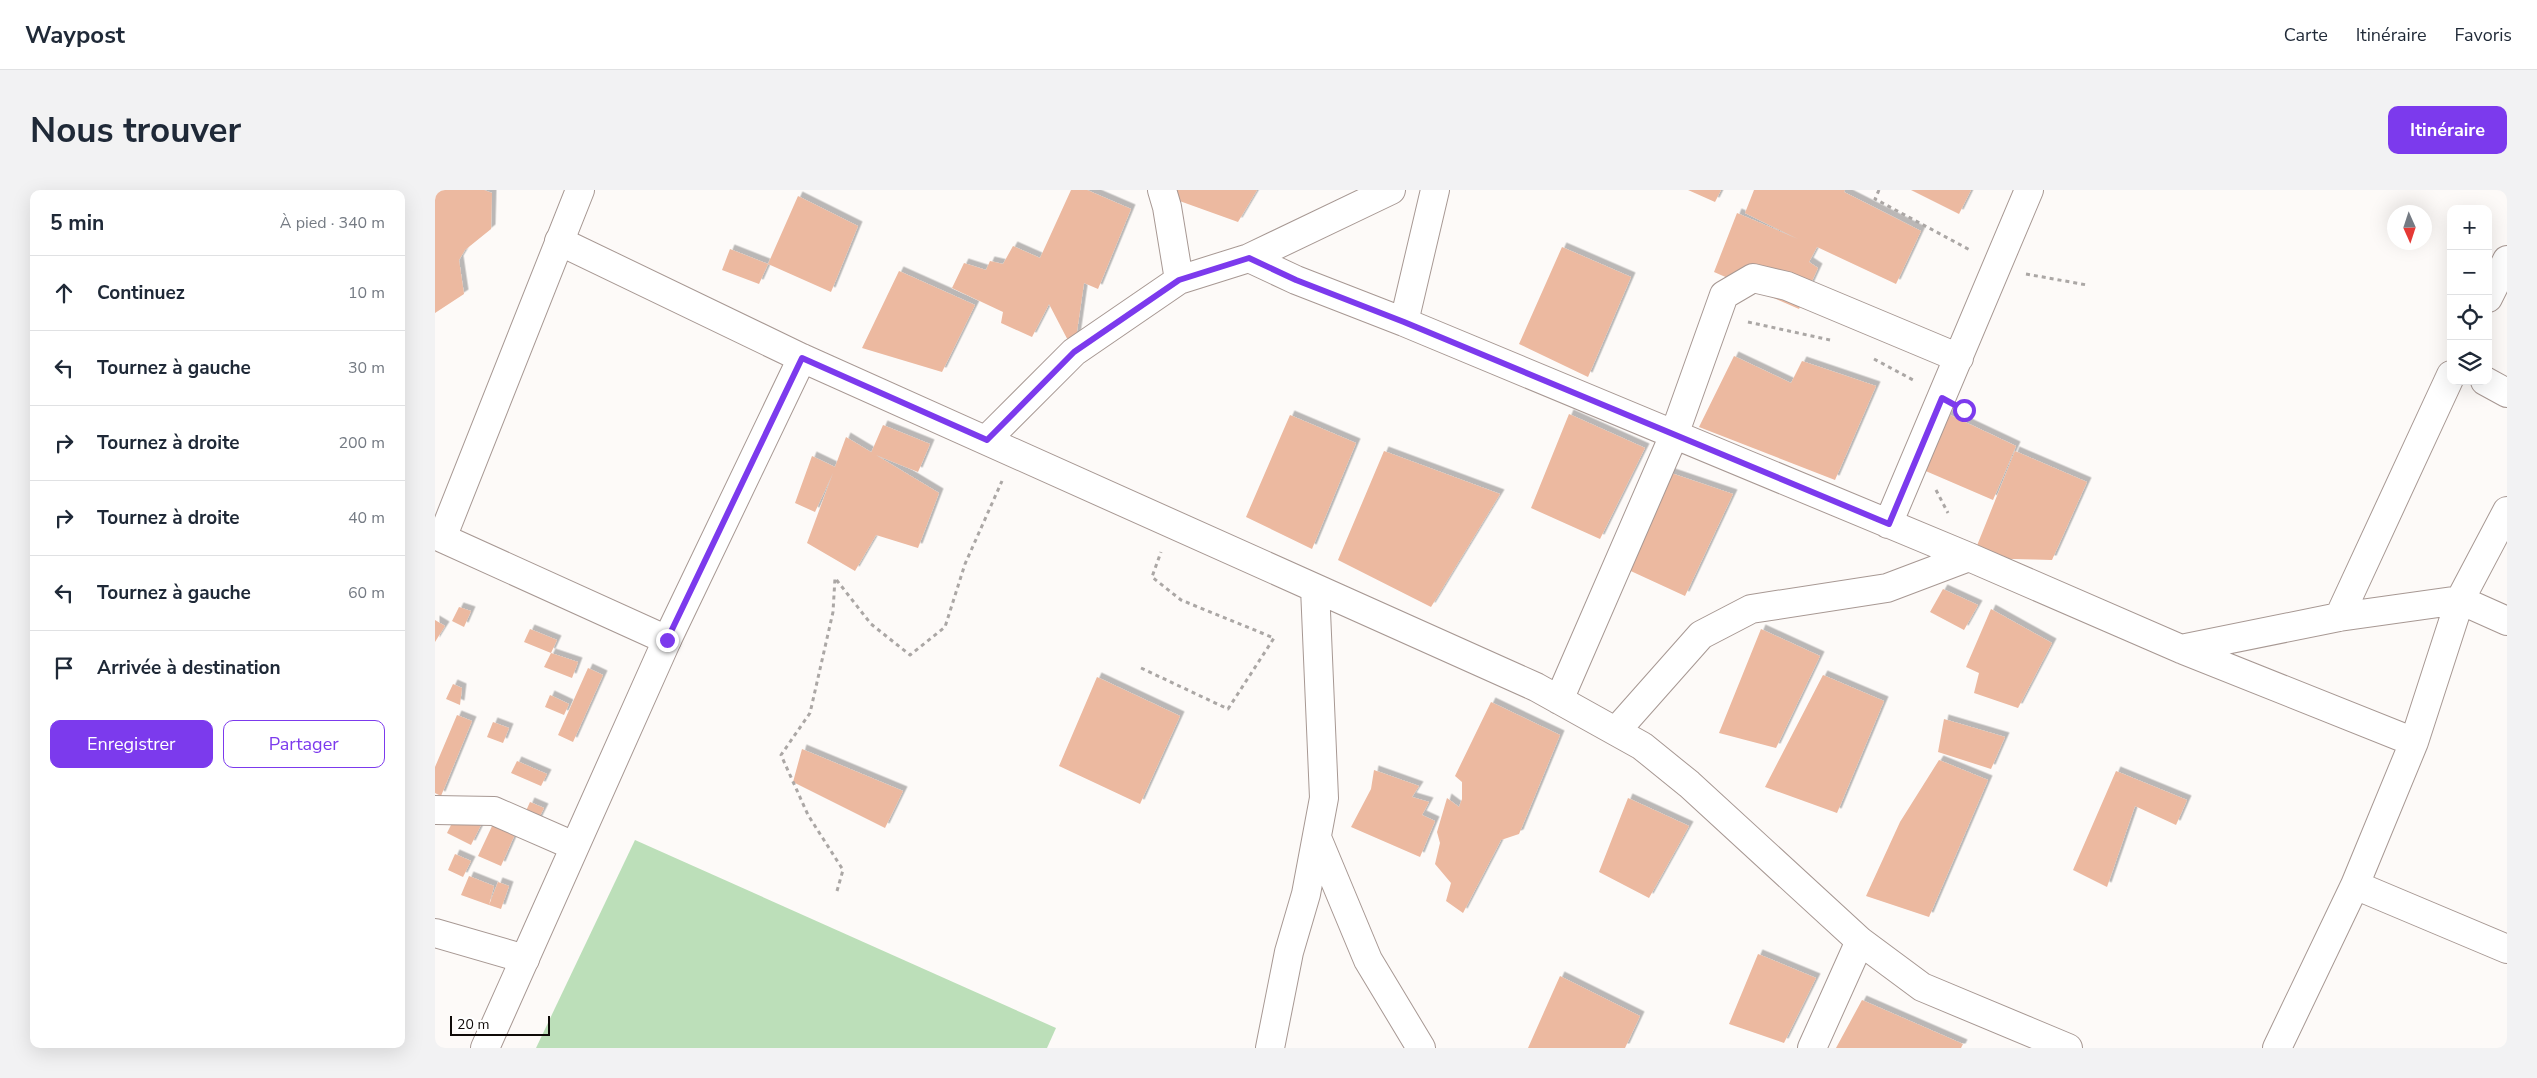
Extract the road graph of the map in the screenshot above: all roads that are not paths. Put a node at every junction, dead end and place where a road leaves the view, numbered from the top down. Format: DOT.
graph roads {
  1 [pos="580,190"];
  2 [pos="1162,190"];
  3 [pos="1391,190"];
  4 [pos="1435,190"];
  5 [pos="2029,190"];
  6 [pos="559,241"];
  7 [pos="1249,258"];
  8 [pos="2507,260"];
  9 [pos="1179,280"];
  10 [pos="2490,295"];
  11 [pos="1404,322"];
  12 [pos="802,358"];
  13 [pos="1959,358"];
  14 [pos="2447,384"];
  15 [pos="2492,385"];
  16 [pos="2507,393"];
  17 [pos="1674,435"];
  18 [pos="987,440"];
  19 [pos="2507,511"];
  20 [pos="1889,524"];
  21 [pos="439,537"];
  22 [pos="1969,557"];
  23 [pos="1315,588"];
  24 [pos="2460,600"];
  25 [pos="2339,617"];
  26 [pos="2507,621"];
  27 [pos="667,640"];
  28 [pos="2181,649"];
  29 [pos="1559,700"];
  30 [pos="1616,731"];
  31 [pos="2414,742"];
  32 [pos="435,810"];
  33 [pos="1318,840"];
  34 [pos="574,846"];
  35 [pos="2355,885"];
  36 [pos="435,932"];
  37 [pos="1859,941"];
  38 [pos="2507,949"];
  39 [pos="525,959"];
  40 [pos="2039,1042"];
  41 [pos="485,1048"];
  42 [pos="1270,1048"];
  43 [pos="1421,1048"];
  44 [pos="1812,1048"];
  45 [pos="2068,1048"];
  46 [pos="2277,1048"];
  1 -- 6 [label="street"];
  2 -- 9 [label="street"];
  3 -- 7 [label="street"];
  4 -- 11 [label="street"];
  5 -- 13 [label="street"];
  6 -- 12 [label="street"];
  6 -- 21 [label="street"];
  7 -- 9 [label="street"];
  7 -- 11 [label="street"];
  8 -- 10 [label="street"];
  9 -- 18 [label="street"];
  11 -- 17 [label="street"];
  12 -- 18 [label="street"];
  12 -- 27 [label="street"];
  13 -- 17 [label="street"];
  13 -- 20 [label="street"];
  14 -- 25 [label="street"];
  15 -- 16 [label="street"];
  17 -- 20 [label="street"];
  17 -- 29 [label="street"];
  18 -- 23 [label="street"];
  19 -- 24 [label="street"];
  20 -- 22 [label="street"];
  21 -- 27 [label="street"];
  22 -- 28 [label="street"];
  22 -- 30 [label="street"];
  23 -- 29 [label="street"];
  23 -- 33 [label="street"];
  24 -- 25 [label="street"];
  24 -- 26 [label="street"];
  24 -- 31 [label="street"];
  25 -- 28 [label="street"];
  27 -- 34 [label="street"];
  28 -- 31 [label="street"];
  29 -- 30 [label="street"];
  30 -- 37 [label="street"];
  31 -- 35 [label="street"];
  32 -- 34 [label="street"];
  33 -- 42 [label="street"];
  33 -- 43 [label="street"];
  34 -- 39 [label="street"];
  35 -- 38 [label="street"];
  35 -- 46 [label="street"];
  36 -- 39 [label="street"];
  37 -- 40 [label="street"];
  37 -- 44 [label="street"];
  39 -- 41 [label="street"];
  40 -- 45 [label="street"];
}
